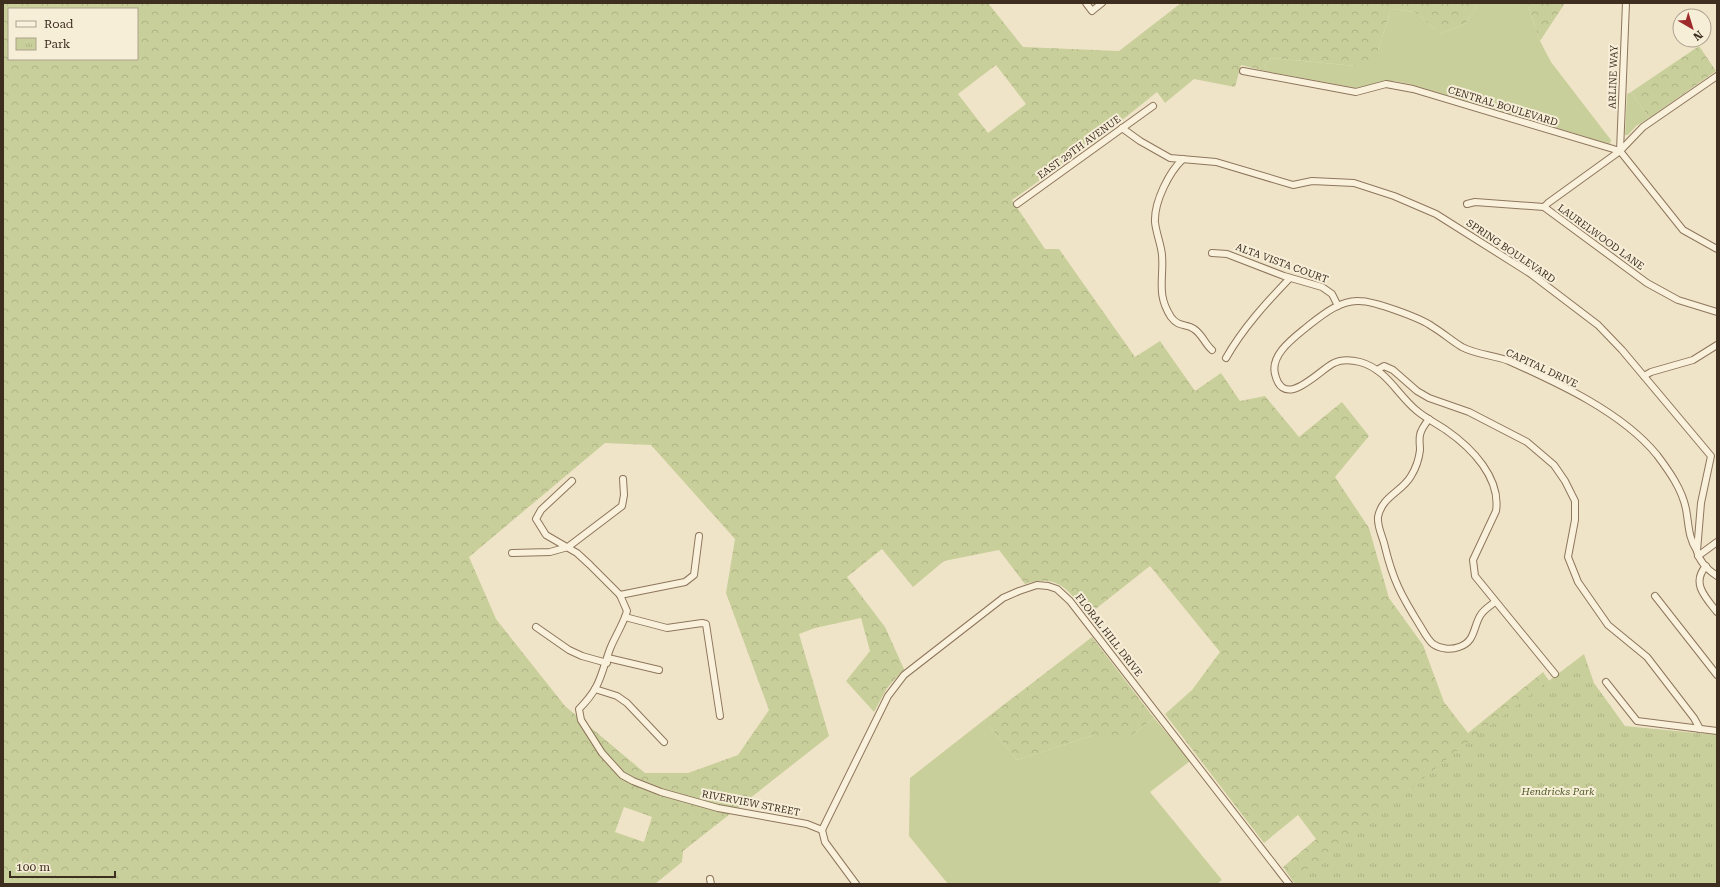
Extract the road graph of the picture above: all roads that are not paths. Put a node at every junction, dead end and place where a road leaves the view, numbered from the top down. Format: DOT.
graph roads {
  1 [pos="1086,3"];
  2 [pos="1102,3"];
  3 [pos="1626,3"];
  4 [pos="1243,71"];
  5 [pos="1717,76"];
  6 [pos="1153,106"];
  7 [pos="1122,128"];
  8 [pos="1620,151"];
  9 [pos="1183,159"];
  10 [pos="1017,204"];
  11 [pos="1467,204"];
  12 [pos="1544,207"];
  13 [pos="1717,249"];
  14 [pos="1212,253"];
  15 [pos="1290,278"];
  16 [pos="1338,306"];
  17 [pos="1717,312"];
  18 [pos="1717,345"];
  19 [pos="1212,350"];
  20 [pos="1226,358"];
  21 [pos="1377,370"];
  22 [pos="1644,376"];
  23 [pos="1429,419"];
  24 [pos="1711,456"];
  25 [pos="1717,460"];
  26 [pos="623,479"];
  27 [pos="572,481"];
  28 [pos="699,536"];
  29 [pos="1717,542"];
  30 [pos="568,548"];
  31 [pos="512,553"];
  32 [pos="1698,554"];
  33 [pos="1706,566"];
  34 [pos="1717,576"];
  35 [pos="620,595"];
  36 [pos="1655,596"];
  37 [pos="1495,602"];
  38 [pos="1717,611"];
  39 [pos="625,617"];
  40 [pos="536,627"];
  41 [pos="607,661"];
  42 [pos="659,670"];
  43 [pos="1555,674"];
  44 [pos="1717,675"];
  45 [pos="1606,682"];
  46 [pos="595,689"];
  47 [pos="720,716"];
  48 [pos="1700,729"];
  49 [pos="1717,731"];
  50 [pos="664,742"];
  51 [pos="822,830"];
  52 [pos="856,884"];
  53 [pos="1289,884"];
  1 -- 2 [label="street"];
  3 -- 8 [label="street, ARLINE WAY"];
  4 -- 8 [label="street, CENTRAL BOULEVARD"];
  5 -- 8 [label="street"];
  6 -- 7 [label="street, EAST 29TH AVENUE"];
  7 -- 9 [label="street, SPRING BOULEVARD"];
  7 -- 10 [label="street, EAST 29TH AVENUE"];
  8 -- 12 [label="street"];
  8 -- 13 [label="street"];
  9 -- 19 [label="street"];
  9 -- 22 [label="street, SPRING BOULEVARD"];
  11 -- 12 [label="street, LAURELWOOD LANE"];
  12 -- 17 [label="street, LAURELWOOD LANE"];
  14 -- 15 [label="street, ALTA VISTA COURT"];
  15 -- 16 [label="street, ALTA VISTA COURT"];
  15 -- 20 [label="street"];
  16 -- 21 [label="street, CAPITAL DRIVE"];
  16 -- 32 [label="street, CAPITAL DRIVE"];
  18 -- 22 [label="street"];
  21 -- 23 [label="street, CAPITAL DRIVE"];
  21 -- 48 [label="street"];
  22 -- 24 [label="street, SPRING BOULEVARD"];
  23 -- 37 [label="street, CAPITAL DRIVE"];
  23 -- 37 [label="street"];
  24 -- 25 [label="street, SPRING BOULEVARD"];
  24 -- 32 [label="street"];
  26 -- 30 [label="street"];
  27 -- 30 [label="street"];
  28 -- 35 [label="street"];
  29 -- 32 [label="street"];
  30 -- 31 [label="street"];
  30 -- 35 [label="street"];
  32 -- 33 [label="street"];
  33 -- 34 [label="street"];
  33 -- 38 [label="street"];
  35 -- 39 [label="street"];
  36 -- 44 [label="street"];
  37 -- 43 [label="street, CAPITAL DRIVE"];
  39 -- 41 [label="street"];
  39 -- 47 [label="street"];
  40 -- 41 [label="street"];
  41 -- 42 [label="street"];
  41 -- 46 [label="street"];
  45 -- 48 [label="street"];
  46 -- 50 [label="street"];
  46 -- 51 [label="street, RIVERVIEW STREET"];
  48 -- 49 [label="street"];
  51 -- 52 [label="street"];
  51 -- 53 [label="street, FLORAL HILL DRIVE"];
}
